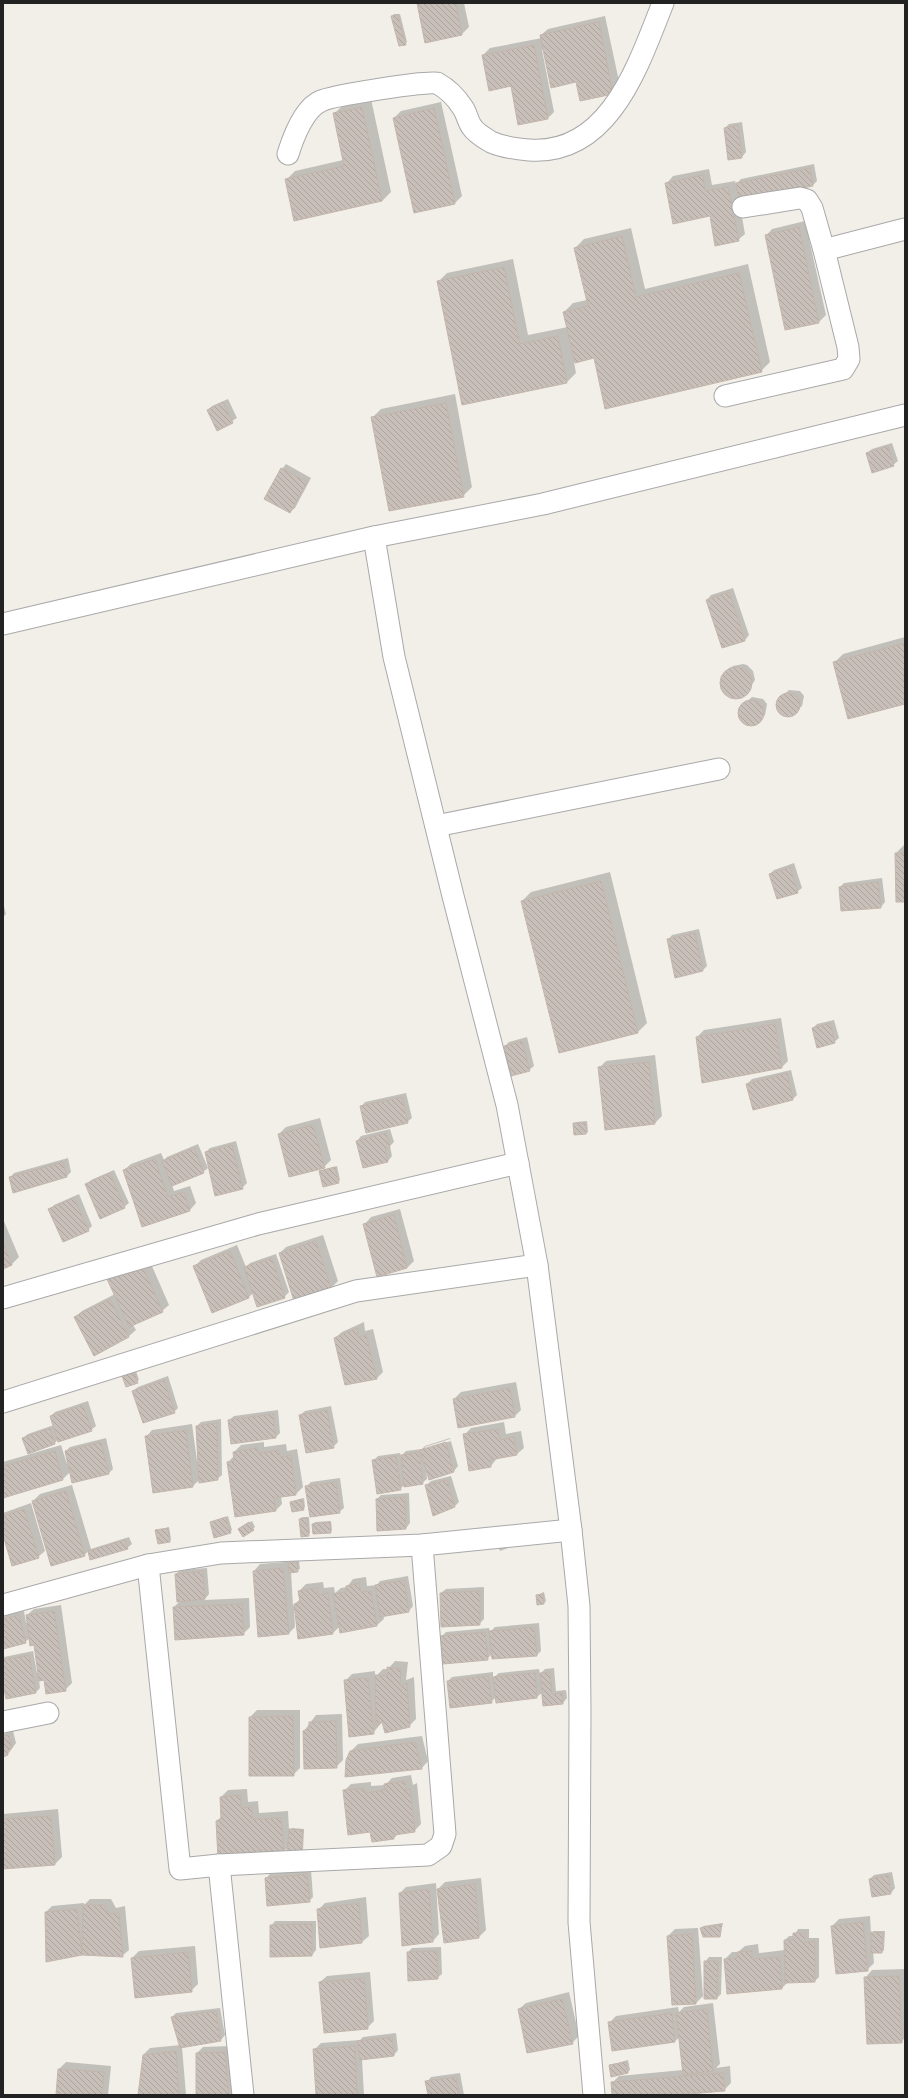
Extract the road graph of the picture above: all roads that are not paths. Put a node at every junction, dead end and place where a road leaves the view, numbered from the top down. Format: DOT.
graph roads {
  1 [pos="663,3"];
  2 [pos="288,154"];
  3 [pos="743,207"];
  4 [pos="905,229"];
  5 [pos="824,250"];
  6 [pos="725,396"];
  7 [pos="905,415"];
  8 [pos="374,537"];
  9 [pos="3,624"];
  10 [pos="719,769"];
  11 [pos="436,826"];
  12 [pos="518,1163"];
  13 [pos="537,1265"];
  14 [pos="3,1298"];
  15 [pos="3,1402"];
  16 [pos="571,1530"];
  17 [pos="422,1544"];
  18 [pos="148,1565"];
  19 [pos="3,1605"];
  20 [pos="48,1713"];
  21 [pos="3,1722"];
  22 [pos="219,1865"];
  23 [pos="243,2095"];
  24 [pos="594,2095"];
  1 -- 2 [label="street"];
  3 -- 5 [label="street"];
  4 -- 5 [label="street"];
  5 -- 6 [label="street"];
  7 -- 8 [label="street"];
  8 -- 9 [label="street"];
  8 -- 11 [label="street"];
  10 -- 11 [label="street"];
  11 -- 12 [label="street"];
  12 -- 13 [label="street"];
  12 -- 14 [label="street"];
  13 -- 15 [label="street"];
  13 -- 16 [label="street"];
  16 -- 17 [label="street"];
  16 -- 24 [label="street"];
  17 -- 18 [label="street"];
  17 -- 22 [label="street"];
  18 -- 19 [label="street"];
  18 -- 22 [label="street"];
  20 -- 21 [label="street"];
  22 -- 23 [label="street"];
}
